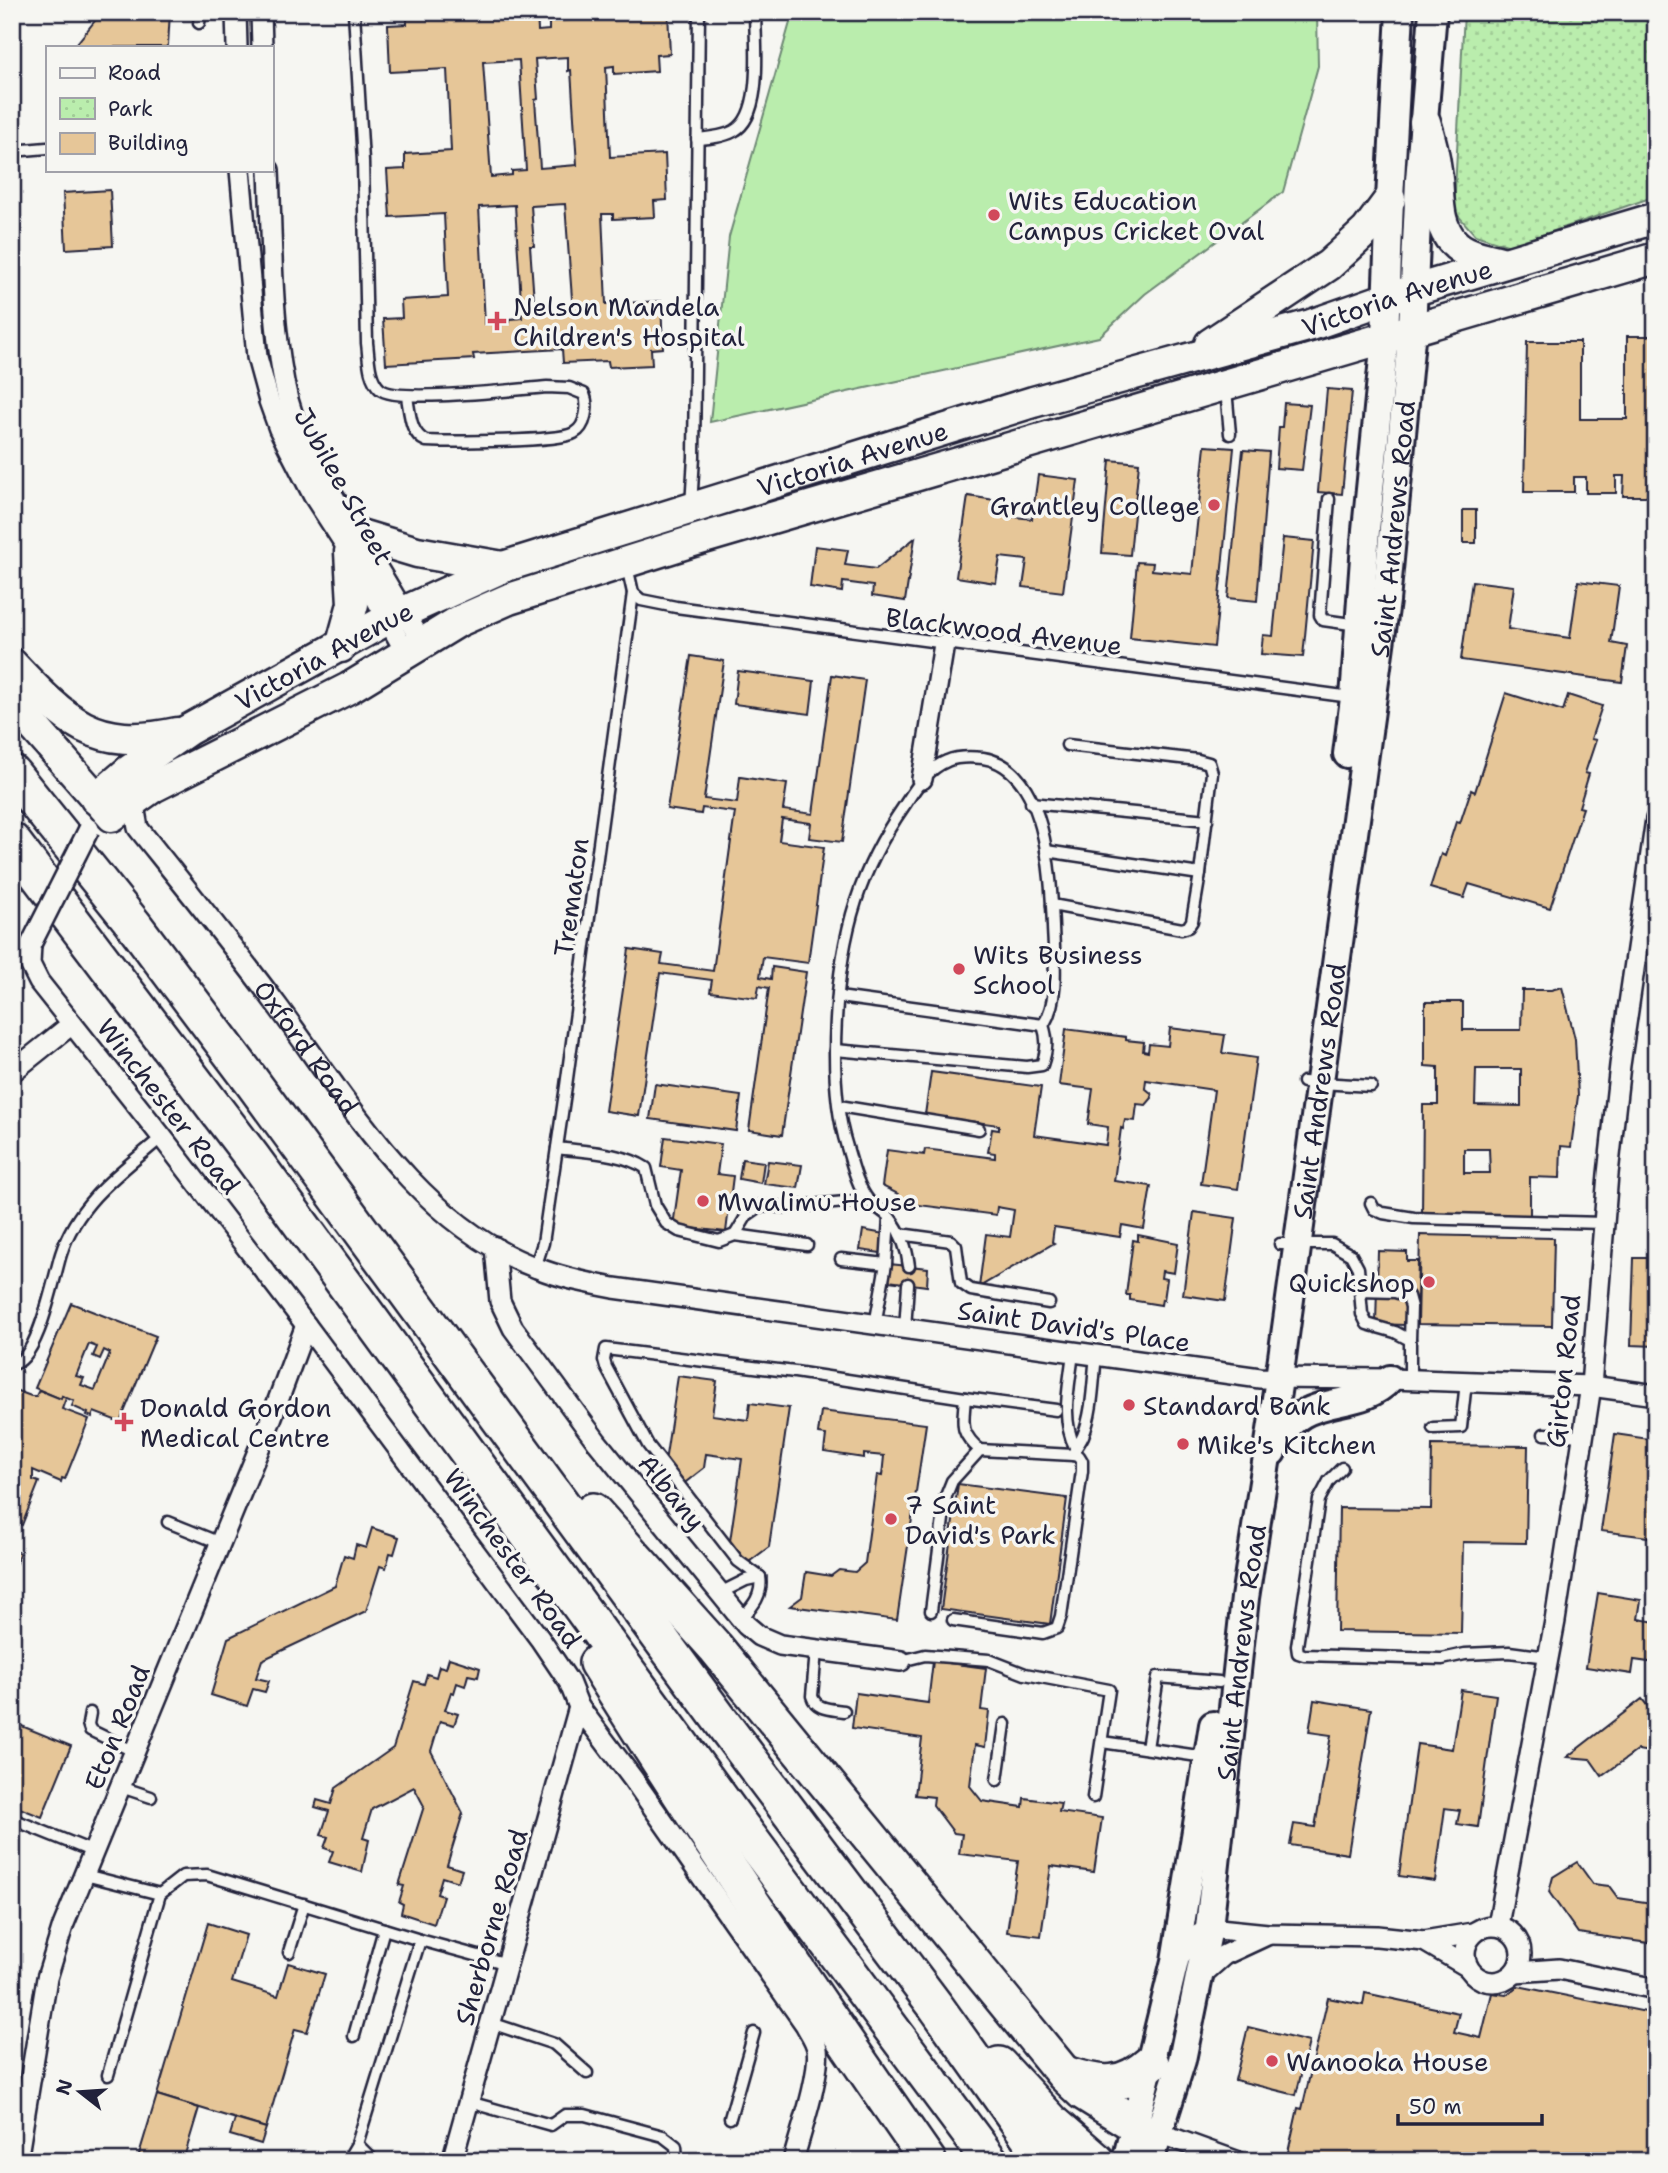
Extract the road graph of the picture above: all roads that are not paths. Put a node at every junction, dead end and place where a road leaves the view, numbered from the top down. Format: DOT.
graph roads {
  1 [pos="236,12"];
  2 [pos="261,12"];
  3 [pos="354,12"];
  4 [pos="699,12"];
  5 [pos="755,12"];
  6 [pos="1400,12"];
  7 [pos="1433,12"];
  8 [pos="237,46"];
  9 [pos="262,46"];
  10 [pos="1425,122"];
  11 [pos="697,139"];
  12 [pos="46,148"];
  13 [pos="12,151"];
  14 [pos="240,172"];
  15 [pos="269,172"];
  16 [pos="1390,199"];
  17 [pos="1656,218"];
  18 [pos="1656,258"];
  19 [pos="1504,263"];
  20 [pos="1415,290"];
  21 [pos="1385,299"];
  22 [pos="1399,333"];
  23 [pos="1180,363"];
  24 [pos="1226,385"];
  25 [pos="407,397"];
  26 [pos="1230,434"];
  27 [pos="319,491"];
  28 [pos="1329,499"];
  29 [pos="690,525"];
  30 [pos="354,543"];
  31 [pos="625,546"];
  32 [pos="503,566"];
  33 [pos="633,593"];
  34 [pos="395,615"];
  35 [pos="1359,625"];
  36 [pos="944,644"];
  37 [pos="341,647"];
  38 [pos="415,648"];
  39 [pos="12,664"];
  40 [pos="12,679"];
  41 [pos="1364,698"];
  42 [pos="12,702"];
  43 [pos="188,730"];
  44 [pos="1067,745"];
  45 [pos="12,774"];
  46 [pos="922,779"];
  47 [pos="1031,803"];
  48 [pos="110,812"];
  49 [pos="1656,819"];
  50 [pos="1207,820"];
  51 [pos="12,841"];
  52 [pos="1046,850"];
  53 [pos="1200,874"];
  54 [pos="1052,905"];
  55 [pos="839,997"];
  56 [pos="72,1024"];
  57 [pos="1043,1025"];
  58 [pos="835,1050"];
  59 [pos="12,1072"];
  60 [pos="1311,1082"];
  61 [pos="1371,1086"];
  62 [pos="839,1106"];
  63 [pos="979,1129"];
  64 [pos="162,1137"];
  65 [pos="557,1148"];
  66 [pos="868,1200"];
  67 [pos="1371,1203"];
  68 [pos="889,1217"];
  69 [pos="1604,1223"];
  70 [pos="900,1234"];
  71 [pos="734,1236"];
  72 [pos="1289,1243"];
  73 [pos="807,1245"];
  74 [pos="495,1248"];
  75 [pos="841,1259"];
  76 [pos="886,1264"];
  77 [pos="909,1266"];
  78 [pos="535,1268"];
  79 [pos="908,1284"];
  80 [pos="1360,1292"];
  81 [pos="1048,1303"];
  82 [pos="306,1325"];
  83 [pos="874,1325"];
  84 [pos="905,1329"];
  85 [pos="1409,1340"];
  86 [pos="1073,1352"];
  87 [pos="1096,1355"];
  88 [pos="12,1364"];
  89 [pos="1270,1379"];
  90 [pos="1400,1380"];
  91 [pos="1466,1382"];
  92 [pos="1591,1386"];
  93 [pos="1656,1395"];
  94 [pos="965,1398"];
  95 [pos="1056,1410"];
  96 [pos="1433,1428"];
  97 [pos="1544,1434"];
  98 [pos="1583,1436"];
  99 [pos="980,1450"];
  100 [pos="1074,1451"];
  101 [pos="525,1452"];
  102 [pos="1342,1468"];
  103 [pos="1265,1470"];
  104 [pos="168,1522"];
  105 [pos="220,1543"];
  106 [pos="540,1550"];
  107 [pos="760,1577"];
  108 [pos="720,1593"];
  109 [pos="931,1611"];
  110 [pos="741,1619"];
  111 [pos="953,1620"];
  112 [pos="816,1651"];
  113 [pos="1548,1657"];
  114 [pos="901,1661"];
  115 [pos="1219,1682"];
  116 [pos="579,1707"];
  117 [pos="844,1711"];
  118 [pos="90,1713"];
  119 [pos="1005,1724"];
  120 [pos="1102,1742"];
  121 [pos="1147,1748"];
  122 [pos="135,1752"];
  123 [pos="1209,1757"];
  124 [pos="997,1780"];
  125 [pos="121,1787"];
  126 [pos="151,1797"];
  127 [pos="1093,1797"];
  128 [pos="12,1819"];
  129 [pos="94,1852"];
  130 [pos="85,1875"];
  131 [pos="160,1894"];
  132 [pos="304,1904"];
  133 [pos="1497,1925"];
  134 [pos="1209,1928"];
  135 [pos="384,1929"];
  136 [pos="1473,1933"];
  137 [pos="1268,1934"];
  138 [pos="420,1940"];
  139 [pos="1424,1941"];
  140 [pos="1521,1947"];
  141 [pos="289,1952"];
  142 [pos="1175,1961"];
  143 [pos="508,1964"];
  144 [pos="1468,1967"];
  145 [pos="1559,1969"];
  146 [pos="1515,1972"];
  147 [pos="1199,1977"];
  148 [pos="1656,1989"];
  149 [pos="937,2008"];
  150 [pos="491,2023"];
  151 [pos="754,2034"];
  152 [pos="355,2036"];
  153 [pos="1151,2063"];
  154 [pos="587,2073"];
  155 [pos="1064,2074"];
  156 [pos="108,2076"];
  157 [pos="469,2102"];
  158 [pos="730,2118"];
  159 [pos="357,2144"];
  160 [pos="1146,2149"];
  161 [pos="18,2161"];
  162 [pos="347,2161"];
  163 [pos="374,2161"];
  164 [pos="453,2161"];
  165 [pos="677,2161"];
  166 [pos="793,2161"];
  167 [pos="928,2161"];
  168 [pos="989,2161"];
  169 [pos="1046,2161"];
  170 [pos="1097,2161"];
  171 [pos="1236,2161"];
  1 -- 8 [label="street"];
  2 -- 9 [label="street"];
  3 -- 25 [label="lane"];
  4 -- 11 [label="lane"];
  5 -- 11 [label="lane"];
  6 -- 16 [label="main road, Saint Andrews Road"];
  7 -- 10 [label="main road, Saint Andrews Road"];
  10 -- 19 [label="main road"];
  10 -- 20 [label="main road, Saint Andrews Road"];
  11 -- 29 [label="lane"];
  12 -- 13 [label="lane"];
  14 -- 27 [label="street, Jubilee Street"];
  15 -- 27 [label="street, Jubilee Street"];
  16 -- 21 [label="main road, Saint Andrews Road"];
  16 -- 23 [label="main road"];
  17 -- 19 [label="main road, Victoria Avenue"];
  18 -- 22 [label="main road, Victoria Avenue"];
  19 -- 20 [label="main road, Victoria Avenue"];
  20 -- 21 [label="main road, Victoria Avenue"];
  20 -- 22 [label="main road, Saint Andrews Road"];
  21 -- 22 [label="main road, Saint Andrews Road"];
  21 -- 23 [label="main road, Victoria Avenue"];
  22 -- 24 [label="main road, Victoria Avenue"];
  22 -- 35 [label="main road, Saint Andrews Road"];
  22 -- 41 [label="main road, Saint Andrews Road"];
  23 -- 29 [label="main road, Victoria Avenue"];
  24 -- 26 [label="lane"];
  24 -- 29 [label="main road, Victoria Avenue"];
  25 -- 25 [label="lane"];
  27 -- 30 [label="street, Jubilee Street"];
  28 -- 35 [label="lane"];
  29 -- 31 [label="main road, Victoria Avenue"];
  30 -- 32 [label="main road"];
  30 -- 34 [label="street, Jubilee Street"];
  30 -- 37 [label="main road"];
  31 -- 32 [label="main road, Victoria Avenue"];
  31 -- 33 [label="lane, Trematon"];
  31 -- 38 [label="main road, Victoria Avenue"];
  32 -- 34 [label="main road, Victoria Avenue"];
  33 -- 36 [label="lane, Blackwood Avenue"];
  33 -- 65 [label="lane, Trematon"];
  34 -- 37 [label="main road, Victoria Avenue"];
  34 -- 38 [label="street, Jubilee Street"];
  35 -- 41 [label="main road, Saint Andrews Road"];
  36 -- 41 [label="lane, Blackwood Avenue"];
  36 -- 46 [label="street"];
  37 -- 43 [label="main road, Victoria Avenue"];
  38 -- 48 [label="main road, Victoria Avenue"];
  39 -- 43 [label="main road"];
  40 -- 48 [label="main road, Oxford Road"];
  41 -- 60 [label="main road, Saint Andrews Road"];
  42 -- 48 [label="main road, Oxford Road"];
  43 -- 48 [label="main road, Victoria Avenue"];
  44 -- 50 [label="lane"];
  45 -- 101 [label="highway"];
  46 -- 47 [label="lane"];
  46 -- 55 [label="lane"];
  47 -- 50 [label="lane"];
  47 -- 52 [label="lane"];
  48 -- 56 [label="street, Winchester Road, bridge"];
  48 -- 74 [label="street, Oxford Road"];
  49 -- 69 [label="street, Girton Road"];
  50 -- 53 [label="lane"];
  51 -- 106 [label="highway"];
  52 -- 53 [label="lane"];
  52 -- 54 [label="lane"];
  53 -- 54 [label="lane"];
  54 -- 57 [label="lane"];
  55 -- 57 [label="lane"];
  55 -- 58 [label="lane"];
  56 -- 59 [label="street"];
  56 -- 64 [label="street, Winchester Road"];
  57 -- 58 [label="lane"];
  58 -- 62 [label="lane"];
  60 -- 61 [label="lane"];
  60 -- 72 [label="main road, Saint Andrews Road"];
  62 -- 63 [label="lane"];
  62 -- 66 [label="lane"];
  64 -- 82 [label="street, Winchester Road"];
  64 -- 88 [label="lane"];
  65 -- 71 [label="lane"];
  65 -- 78 [label="lane, Trematon"];
  66 -- 68 [label="lane"];
  66 -- 71 [label="lane"];
  67 -- 69 [label="lane"];
  68 -- 70 [label="lane"];
  68 -- 76 [label="lane"];
  69 -- 92 [label="street, Girton Road"];
  70 -- 77 [label="lane"];
  70 -- 81 [label="lane"];
  71 -- 73 [label="lane"];
  72 -- 80 [label="lane"];
  72 -- 89 [label="main road, Saint Andrews Road"];
  74 -- 78 [label="street, Saint David's Place"];
  74 -- 108 [label="street, Albany"];
  75 -- 76 [label="lane"];
  76 -- 83 [label="lane"];
  78 -- 83 [label="street, Saint David's Place"];
  79 -- 84 [label="lane"];
  80 -- 85 [label="lane"];
  80 -- 85 [label="lane"];
  82 -- 105 [label="street, Eton Road"];
  82 -- 116 [label="street, Winchester Road"];
  83 -- 84 [label="street, Saint David's Place"];
  84 -- 86 [label="street, Saint David's Place"];
  85 -- 90 [label="lane"];
  86 -- 87 [label="street, Saint David's Place"];
  86 -- 100 [label="lane"];
  87 -- 89 [label="street, Saint David's Place"];
  87 -- 100 [label="lane"];
  89 -- 90 [label="street, Saint David's Place"];
  89 -- 103 [label="main road, Saint Andrews Road"];
  89 -- 115 [label="main road, Saint Andrews Road"];
  90 -- 91 [label="street, Saint David's Place"];
  90 -- 103 [label="main road"];
  91 -- 92 [label="street, Saint David's Place"];
  91 -- 96 [label="lane"];
  92 -- 93 [label="street, Saint David's Place"];
  92 -- 98 [label="street, Girton Road"];
  94 -- 95 [label="lane"];
  94 -- 99 [label="lane"];
  94 -- 107 [label="lane"];
  97 -- 98 [label="lane"];
  98 -- 113 [label="street, Girton Road"];
  99 -- 100 [label="lane"];
  99 -- 109 [label="lane"];
  100 -- 111 [label="lane"];
  101 -- 149 [label="highway"];
  101 -- 155 [label="highway"];
  102 -- 113 [label="lane"];
  103 -- 134 [label="main road, Saint Andrews Road"];
  104 -- 105 [label="lane"];
  105 -- 122 [label="street, Eton Road"];
  106 -- 167 [label="highway"];
  106 -- 168 [label="highway"];
  107 -- 108 [label="lane"];
  107 -- 110 [label="lane"];
  108 -- 110 [label="street, Albany"];
  110 -- 112 [label="street, Albany"];
  112 -- 114 [label="street, Albany"];
  112 -- 117 [label="lane"];
  113 -- 133 [label="street, Girton Road"];
  114 -- 120 [label="lane"];
  115 -- 121 [label="lane"];
  115 -- 123 [label="main road, Saint Andrews Road"];
  116 -- 143 [label="street, Sherborne Road"];
  116 -- 166 [label="street, Winchester Road"];
  118 -- 122 [label="lane"];
  119 -- 124 [label="lane"];
  120 -- 121 [label="lane"];
  120 -- 127 [label="lane"];
  121 -- 123 [label="lane"];
  122 -- 125 [label="street, Eton Road"];
  123 -- 142 [label="main road, Saint Andrews Road"];
  125 -- 126 [label="lane"];
  125 -- 129 [label="street, Eton Road"];
  128 -- 129 [label="lane"];
  129 -- 130 [label="street, Eton Road"];
  130 -- 131 [label="lane"];
  130 -- 161 [label="street, Eton Road"];
  131 -- 132 [label="lane"];
  131 -- 156 [label="lane"];
  132 -- 135 [label="lane"];
  132 -- 141 [label="lane"];
  133 -- 136 [label="street"];
  133 -- 140 [label="street"];
  134 -- 137 [label="street"];
  134 -- 142 [label="street"];
  134 -- 147 [label="main road, Saint Andrews Road"];
  135 -- 138 [label="lane"];
  135 -- 152 [label="lane"];
  136 -- 139 [label="street"];
  136 -- 144 [label="street"];
  137 -- 139 [label="street"];
  137 -- 147 [label="street"];
  138 -- 143 [label="lane"];
  138 -- 159 [label="lane"];
  139 -- 144 [label="street"];
  140 -- 145 [label="street"];
  140 -- 146 [label="street"];
  142 -- 153 [label="main road, Saint Andrews Road"];
  143 -- 150 [label="street, Sherborne Road"];
  144 -- 146 [label="street"];
  145 -- 146 [label="street"];
  145 -- 148 [label="street"];
  147 -- 160 [label="main road, Saint Andrews Road"];
  149 -- 169 [label="highway"];
  149 -- 170 [label="highway"];
  150 -- 154 [label="lane"];
  150 -- 157 [label="street, Sherborne Road"];
  151 -- 158 [label="lane"];
  153 -- 155 [label="highway"];
  153 -- 160 [label="main road, Saint Andrews Road"];
  155 -- 160 [label="highway"];
  157 -- 164 [label="street, Sherborne Road"];
  157 -- 165 [label="lane"];
  159 -- 162 [label="lane"];
  159 -- 163 [label="lane"];
  160 -- 171 [label="street"];
}
